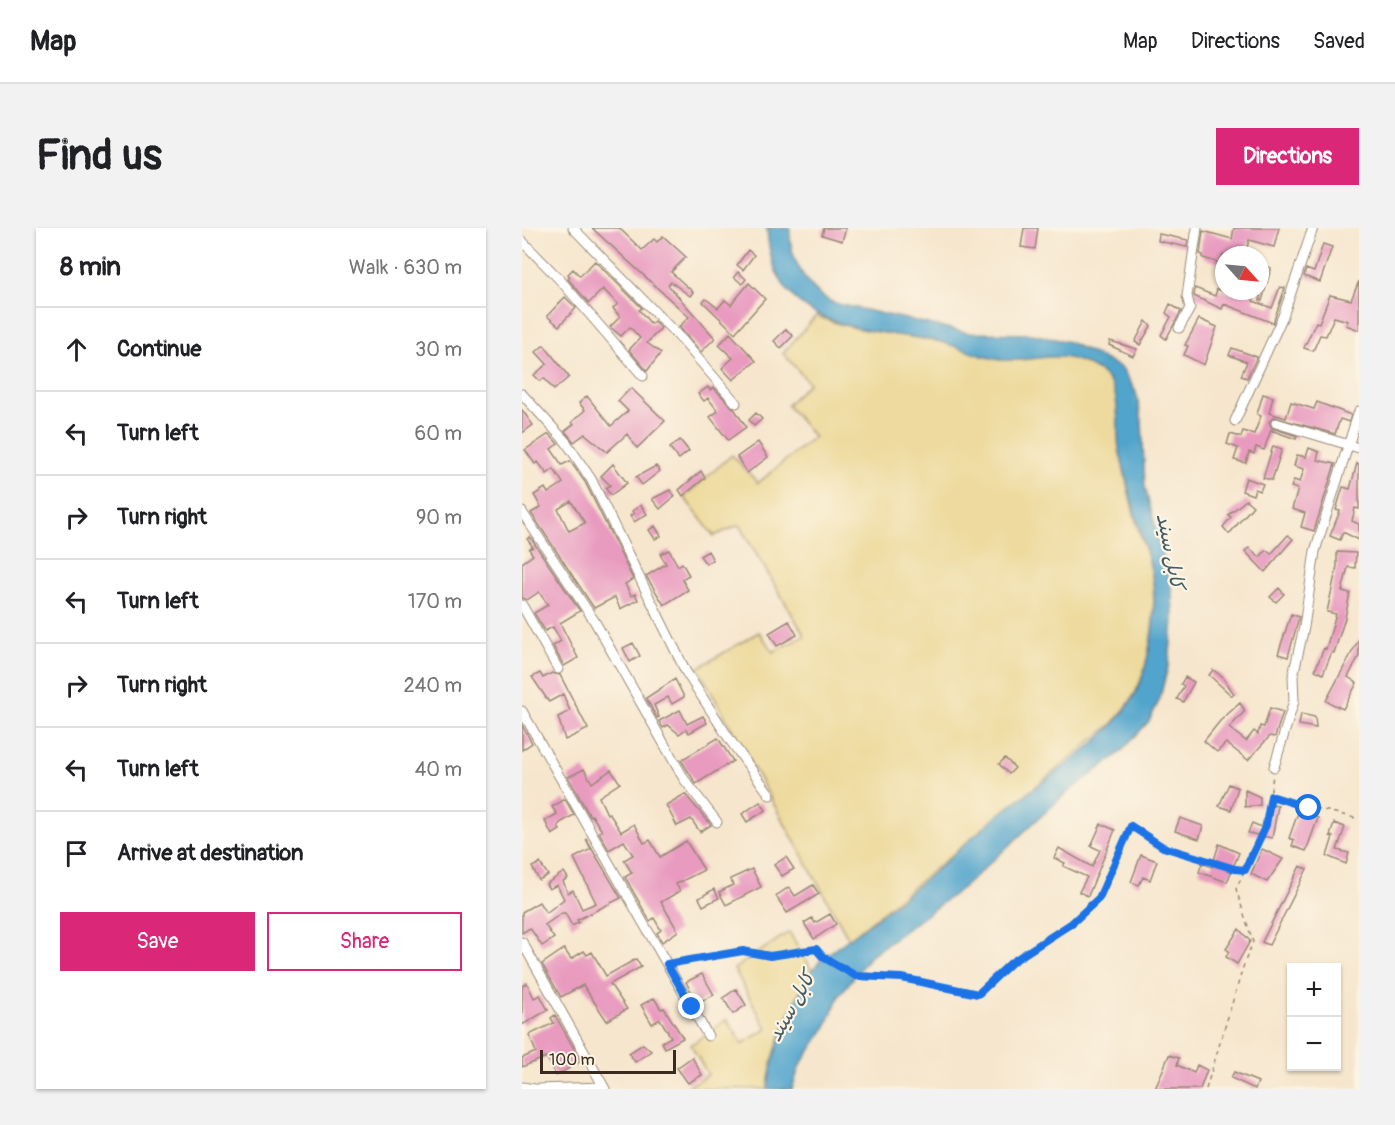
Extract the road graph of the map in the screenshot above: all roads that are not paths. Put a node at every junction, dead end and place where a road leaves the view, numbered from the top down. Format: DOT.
graph roads {
  1 [pos="573,228"];
  2 [pos="1197,228"];
  3 [pos="1312,228"];
  4 [pos="522,241"];
  5 [pos="1179,328"];
  6 [pos="644,376"];
  7 [pos="522,394"];
  8 [pos="736,403"];
  9 [pos="1359,411"];
  10 [pos="1234,421"];
  11 [pos="1275,423"];
  12 [pos="1354,446"];
  13 [pos="522,512"];
  14 [pos="522,605"];
  15 [pos="558,669"];
  16 [pos="522,711"];
  17 [pos="1274,767"];
  18 [pos="770,795"];
  19 [pos="717,822"];
  20 [pos="522,942"];
  21 [pos="708,1036"];
  22 [pos="522,1088"];
  23 [pos="604,1088"];
  24 [pos="536,1089"];
  1 -- 8 [label="street"];
  2 -- 5 [label="street"];
  3 -- 10 [label="street"];
  4 -- 6 [label="street"];
  7 -- 18 [label="street"];
  9 -- 12 [label="street"];
  11 -- 12 [label="street"];
  12 -- 17 [label="street"];
  13 -- 19 [label="street"];
  14 -- 15 [label="street"];
  16 -- 21 [label="street"];
  20 -- 23 [label="street"];
  22 -- 24 [label="street"];
  23 -- 24 [label="street"];
}
